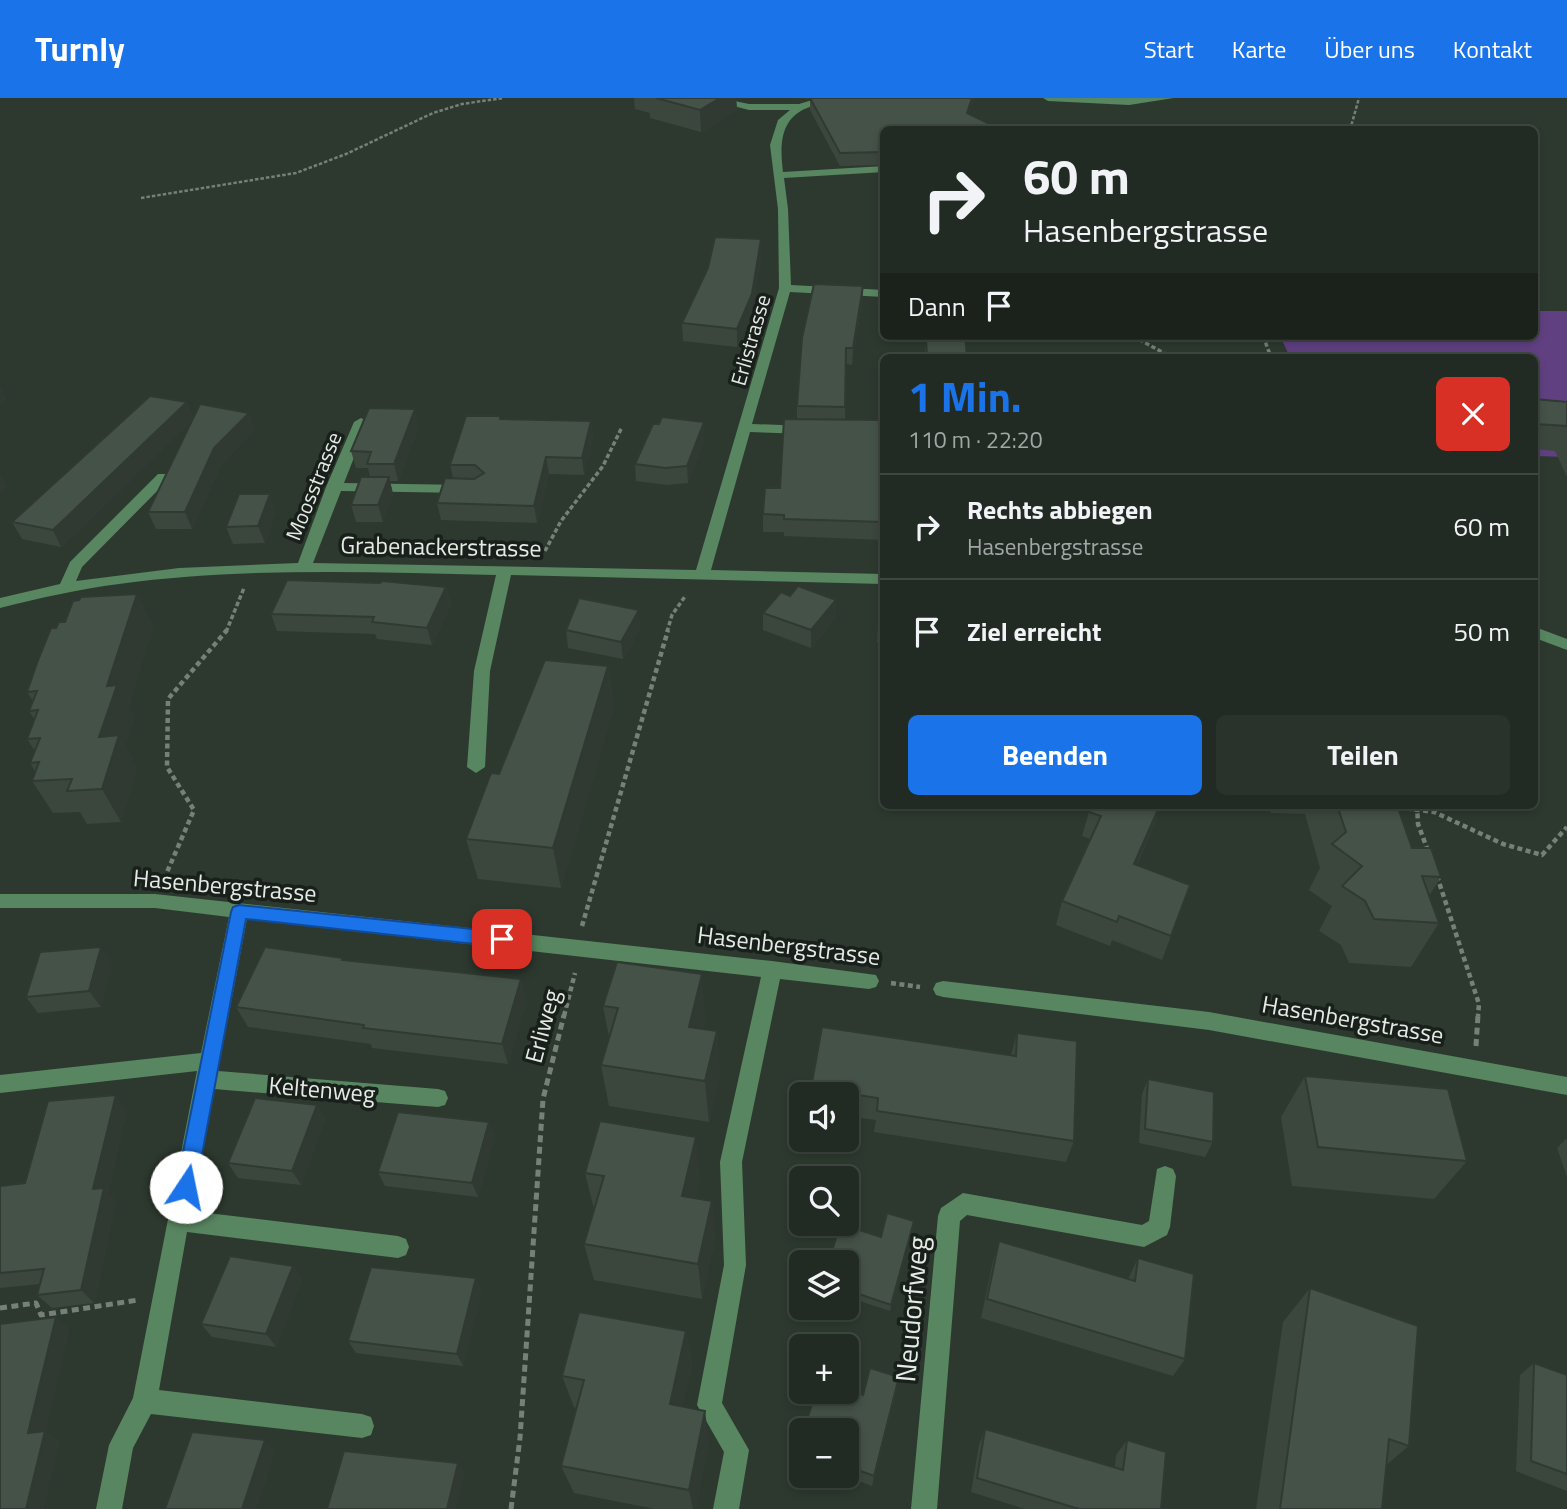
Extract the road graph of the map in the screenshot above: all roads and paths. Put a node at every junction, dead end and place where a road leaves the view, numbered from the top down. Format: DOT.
graph roads {
  1 [pos="503,98"];
  2 [pos="707,98"];
  3 [pos="826,98"];
  4 [pos="1048,98"];
  5 [pos="1359,98"];
  6 [pos="1169,99"];
  7 [pos="800,107"];
  8 [pos="1351,126"];
  9 [pos="880,169"];
  10 [pos="780,175"];
  11 [pos="141,198"];
  12 [pos="785,288"];
  13 [pos="880,294"];
  14 [pos="1140,340"];
  15 [pos="1166,354"];
  16 [pos="361,422"];
  17 [pos="622,427"];
  18 [pos="744,428"];
  19 [pos="820,430"];
  20 [pos="163,477"];
  21 [pos="333,487"];
  22 [pos="478,489"];
  23 [pos="304,566"];
  24 [pos="252,567"];
  25 [pos="505,570"];
  26 [pos="535,570"];
  27 [pos="702,575"];
  28 [pos="880,579"];
  29 [pos="65,589"];
  30 [pos="0,603"];
  31 [pos="1538,633"];
  32 [pos="1567,645"];
  33 [pos="476,767"];
  34 [pos="1417,809"];
  35 [pos="1424,809"];
  36 [pos="1567,827"];
  37 [pos="0,901"];
  38 [pos="155,901"];
  39 [pos="239,912"];
  40 [pos="580,948"];
  41 [pos="772,969"];
  42 [pos="869,981"];
  43 [pos="943,989"];
  44 [pos="1475,1067"];
  45 [pos="209,1070"];
  46 [pos="0,1084"];
  47 [pos="1567,1086"];
  48 [pos="438,1098"];
  49 [pos="1165,1176"];
  50 [pos="178,1220"];
  51 [pos="398,1247"];
  52 [pos="163,1296"];
  53 [pos="0,1308"];
  54 [pos="145,1401"];
  55 [pos="362,1426"];
  56 [pos="109,1509"];
  57 [pos="511,1509"];
  58 [pos="726,1509"];
  59 [pos="924,1509"];
  1 -- 11 [label="path"];
  2 -- 7 [label="street"];
  3 -- 7 [label="street"];
  4 -- 6 [label="street"];
  5 -- 8 [label="path"];
  7 -- 10 [label="street, Erlistrasse"];
  9 -- 10 [label="street"];
  10 -- 12 [label="street, Erlistrasse"];
  12 -- 13 [label="street"];
  12 -- 18 [label="street, Erlistrasse"];
  14 -- 15 [label="path"];
  16 -- 21 [label="street, Moosstrasse"];
  17 -- 26 [label="path"];
  18 -- 19 [label="street"];
  18 -- 27 [label="street, Erlistrasse"];
  20 -- 29 [label="street"];
  21 -- 22 [label="street"];
  21 -- 23 [label="street, Moosstrasse"];
  23 -- 24 [label="street, Grabenackerstrasse"];
  23 -- 25 [label="street, Grabenackerstrasse"];
  24 -- 29 [label="street, Grabenackerstrasse"];
  24 -- 38 [label="path"];
  25 -- 26 [label="street, Grabenackerstrasse"];
  25 -- 33 [label="street"];
  26 -- 27 [label="street, Grabenackerstrasse"];
  27 -- 28 [label="street, Grabenackerstrasse"];
  27 -- 40 [label="path, Erliweg"];
  29 -- 30 [label="street, Grabenackerstrasse"];
  31 -- 32 [label="street"];
  34 -- 44 [label="path"];
  35 -- 36 [label="path"];
  37 -- 38 [label="street, Hasenbergstrasse"];
  38 -- 39 [label="street, Hasenbergstrasse"];
  39 -- 40 [label="street, Hasenbergstrasse"];
  39 -- 45 [label="street"];
  40 -- 41 [label="street, Hasenbergstrasse"];
  40 -- 57 [label="path, Erliweg"];
  41 -- 42 [label="street, Hasenbergstrasse"];
  41 -- 58 [label="street"];
  42 -- 43 [label="path, Hasenbergstrasse"];
  43 -- 44 [label="street, Hasenbergstrasse"];
  44 -- 47 [label="street, Hasenbergstrasse"];
  45 -- 46 [label="street, Keltenweg"];
  45 -- 48 [label="street, Keltenweg"];
  45 -- 50 [label="street"];
  49 -- 59 [label="street, Neudorfweg"];
  50 -- 51 [label="street"];
  50 -- 52 [label="street"];
  52 -- 53 [label="path"];
  52 -- 54 [label="street"];
  54 -- 55 [label="street"];
  54 -- 56 [label="street"];
}
